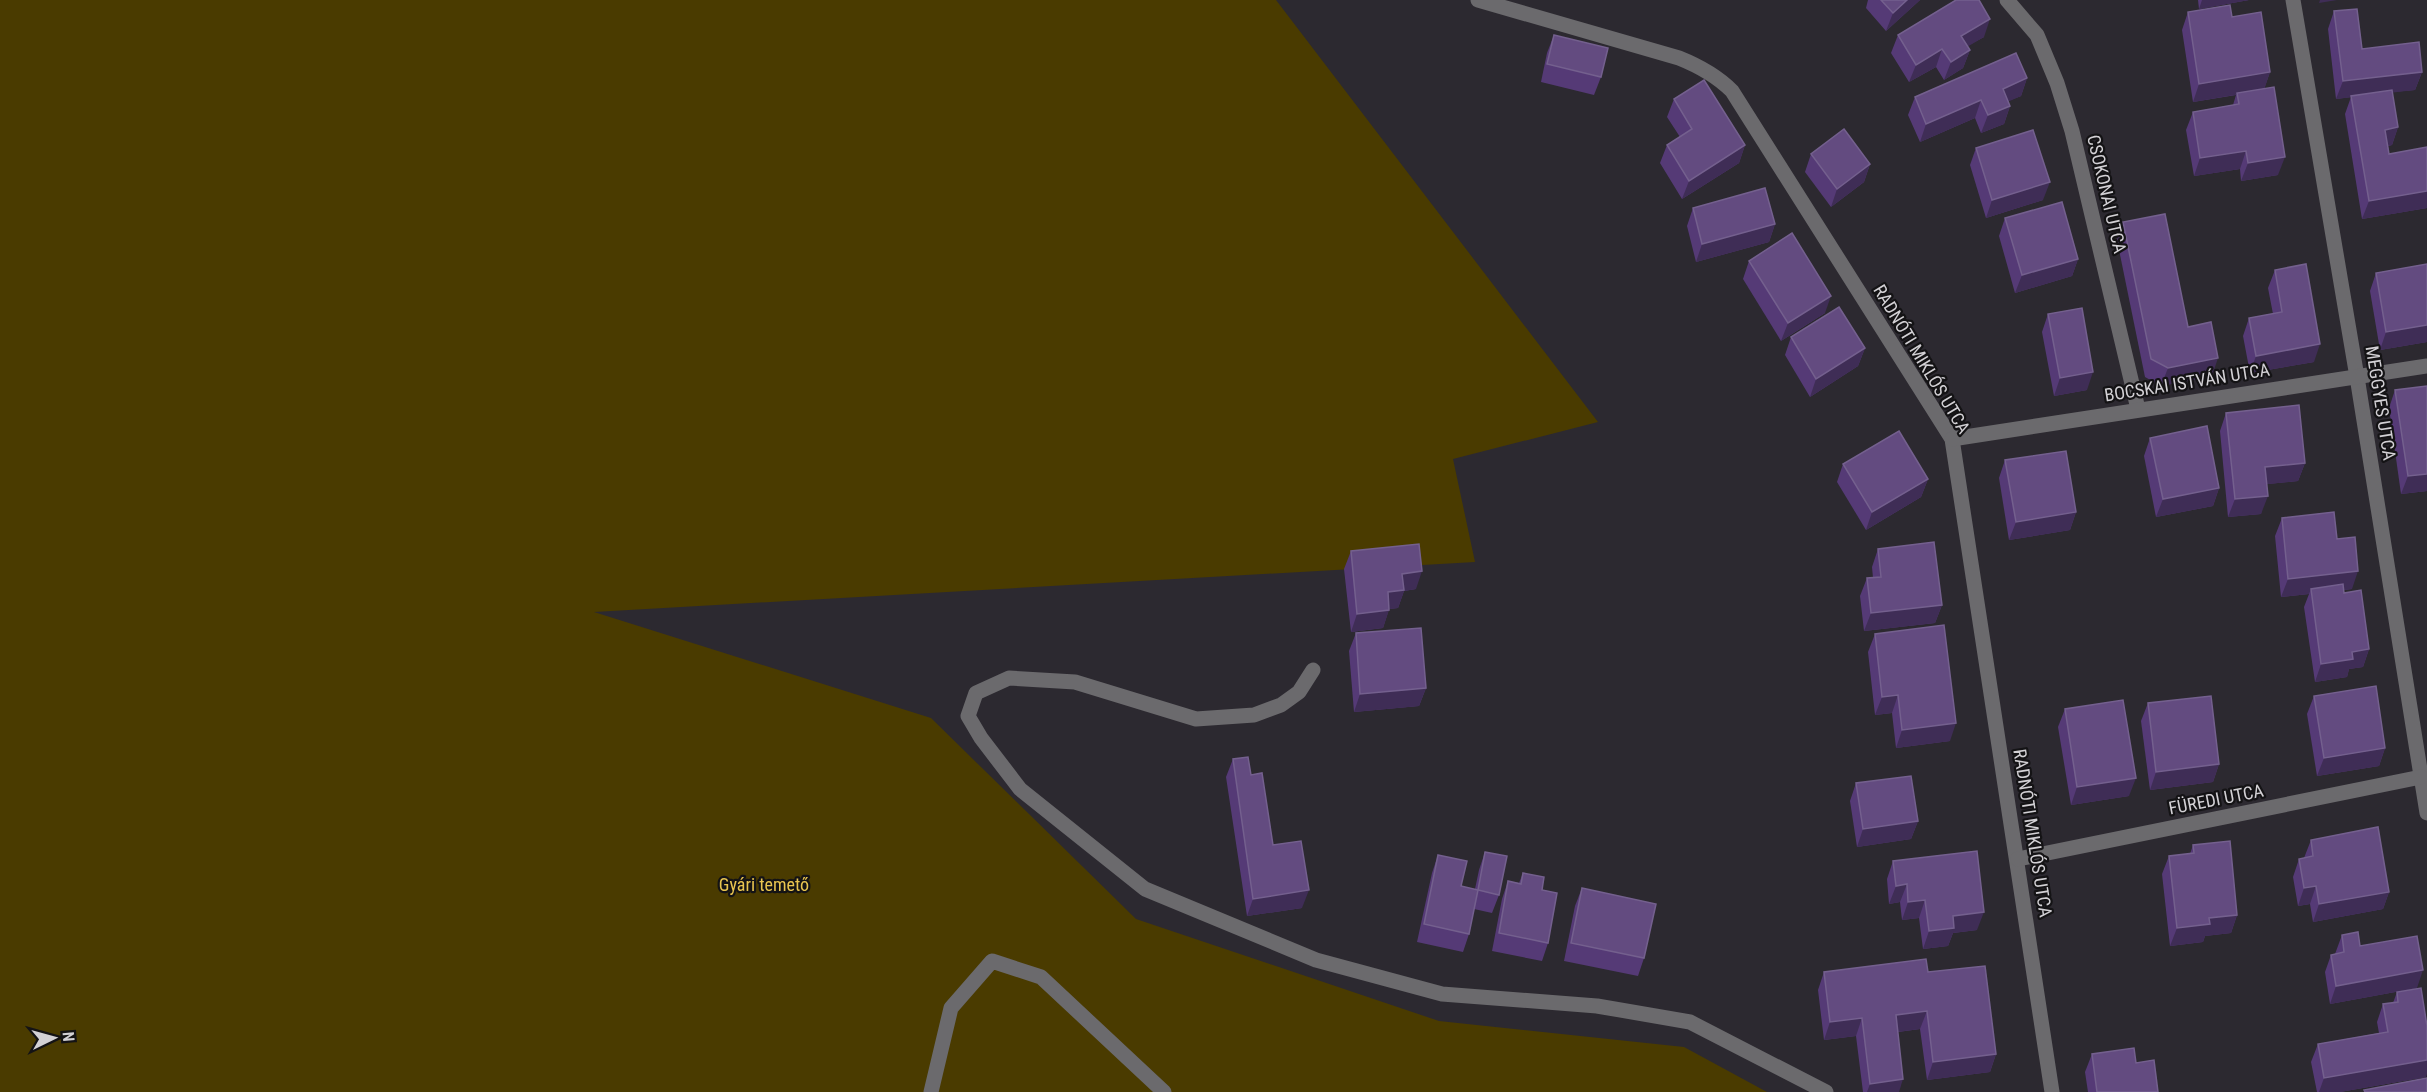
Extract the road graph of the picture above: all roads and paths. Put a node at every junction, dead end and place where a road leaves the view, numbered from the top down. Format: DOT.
graph roads {
  1 [pos="1478,0"];
  2 [pos="2007,0"];
  3 [pos="2293,0"];
  4 [pos="2427,366"];
  5 [pos="2357,377"];
  6 [pos="2138,409"];
  7 [pos="1953,439"];
  8 [pos="1313,670"];
  9 [pos="2421,777"];
  10 [pos="2427,813"];
  11 [pos="2018,859"];
  12 [pos="931,1092"];
  13 [pos="1164,1092"];
  14 [pos="1826,1092"];
  15 [pos="2052,1092"];
  1 -- 7 [label="street, RADNÓTI MIKLÓS UTCA"];
  2 -- 6 [label="street, CSOKONAI UTCA"];
  3 -- 5 [label="street, MEGGYES UTCA"];
  4 -- 5 [label="street, BOCSKAI ISTVÁN UTCA"];
  5 -- 6 [label="street, BOCSKAI ISTVÁN UTCA"];
  5 -- 9 [label="street, MEGGYES UTCA"];
  6 -- 7 [label="street, BOCSKAI ISTVÁN UTCA"];
  7 -- 11 [label="street, RADNÓTI MIKLÓS UTCA"];
  8 -- 14 [label="street"];
  9 -- 10 [label="street, MEGGYES UTCA"];
  9 -- 11 [label="street, FÜREDI UTCA"];
  11 -- 15 [label="street, RADNÓTI MIKLÓS UTCA"];
  12 -- 13 [label="street"];
}
